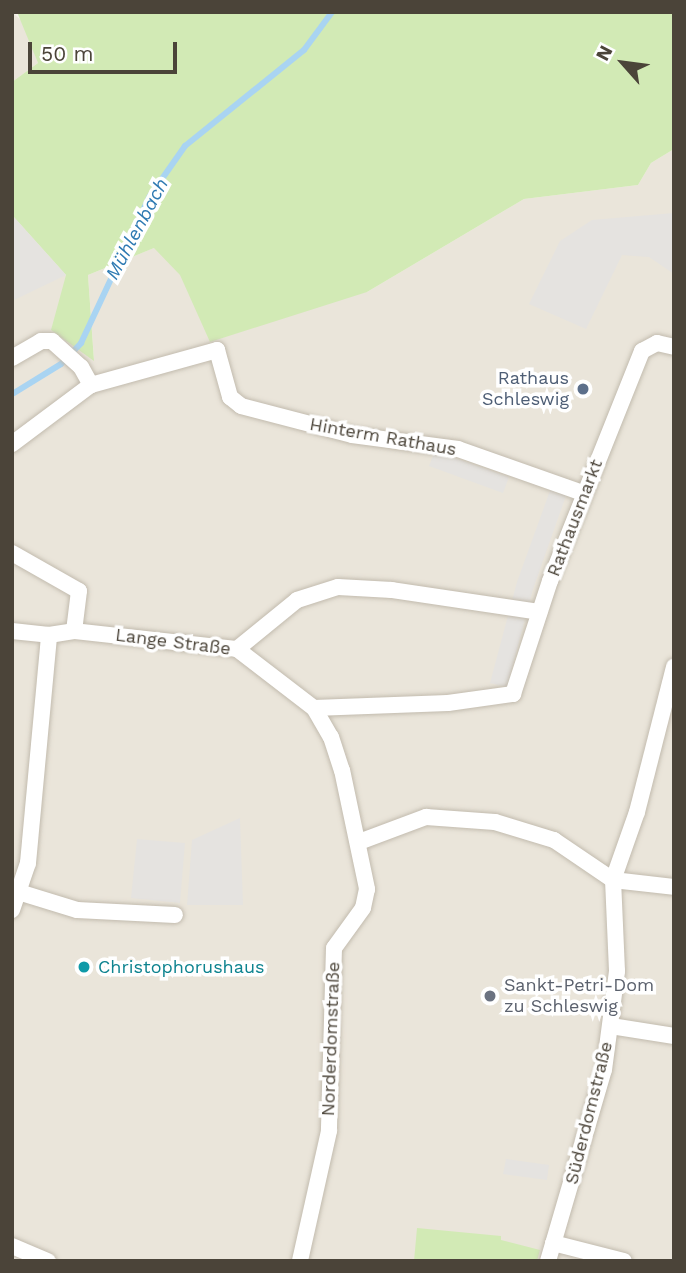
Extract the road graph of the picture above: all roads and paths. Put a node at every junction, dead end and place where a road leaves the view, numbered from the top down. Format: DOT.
graph roads {
  1 [pos="674,347"];
  2 [pos="12,358"];
  3 [pos="91,385"];
  4 [pos="12,444"];
  5 [pos="583,493"];
  6 [pos="12,553"];
  7 [pos="539,612"];
  8 [pos="12,631"];
  9 [pos="74,631"];
  10 [pos="50,635"];
  11 [pos="237,649"];
  12 [pos="674,667"];
  13 [pos="314,708"];
  14 [pos="359,842"];
  15 [pos="614,880"];
  16 [pos="674,887"];
  17 [pos="16,891"];
  18 [pos="12,910"];
  19 [pos="175,915"];
  20 [pos="611,1026"];
  21 [pos="674,1037"];
  22 [pos="553,1243"];
  23 [pos="12,1246"];
  24 [pos="48,1261"];
  25 [pos="300,1261"];
  26 [pos="548,1261"];
  27 [pos="624,1261"];
  1 -- 5 [label="street, Rathausmarkt"];
  2 -- 3 [label="street"];
  3 -- 4 [label="street"];
  3 -- 5 [label="street, Hinterm Rathaus"];
  5 -- 7 [label="street, Rathausmarkt"];
  6 -- 9 [label="street"];
  7 -- 11 [label="street"];
  7 -- 13 [label="street, Rathausmarkt"];
  8 -- 10 [label="street, Lange Straße"];
  9 -- 10 [label="street, Lange Straße"];
  9 -- 11 [label="street, Lange Straße"];
  10 -- 17 [label="street"];
  11 -- 13 [label="street, Lange Straße"];
  12 -- 15 [label="street, Süderdomstraße"];
  13 -- 14 [label="street, Norderdomstraße"];
  14 -- 15 [label="street"];
  14 -- 25 [label="street, Norderdomstraße"];
  15 -- 16 [label="street"];
  15 -- 20 [label="street, Süderdomstraße"];
  17 -- 18 [label="street"];
  17 -- 19 [label="street"];
  20 -- 21 [label="street"];
  20 -- 22 [label="street, Süderdomstraße"];
  22 -- 26 [label="street, Süderdomstraße"];
  22 -- 27 [label="street"];
  23 -- 24 [label="street"];
}
